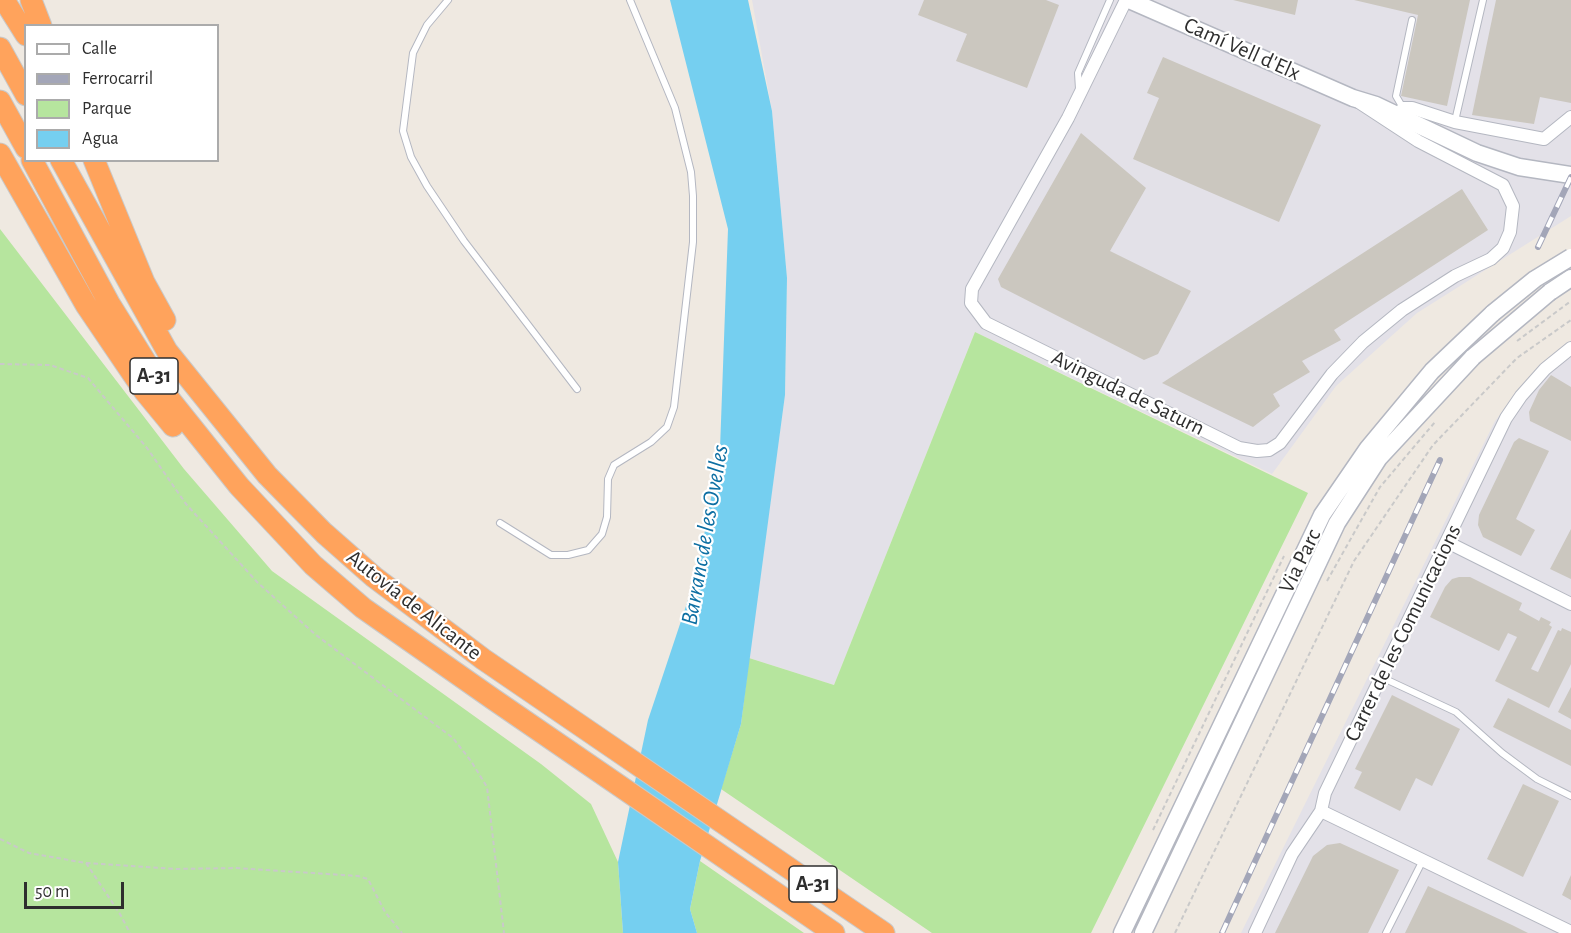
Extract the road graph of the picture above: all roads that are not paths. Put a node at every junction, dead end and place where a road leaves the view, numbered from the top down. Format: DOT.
graph roads {
  1 [pos="4,0"];
  2 [pos="31,0"];
  3 [pos="448,0"];
  4 [pos="630,0"];
  5 [pos="1110,0"];
  6 [pos="1127,0"];
  7 [pos="1483,0"];
  8 [pos="1412,20"];
  9 [pos="40,24"];
  10 [pos="24,32"];
  11 [pos="0,48"];
  12 [pos="24,91"];
  13 [pos="1079,95"];
  14 [pos="1354,99"];
  15 [pos="0,101"];
  16 [pos="1401,112"];
  17 [pos="1571,117"];
  18 [pos="1455,122"];
  19 [pos="24,144"];
  20 [pos="0,154"];
  21 [pos="33,162"];
  22 [pos="62,162"];
  23 [pos="95,162"];
  24 [pos="1571,175"];
  25 [pos="1508,193"];
  26 [pos="1571,257"];
  27 [pos="1571,278"];
  28 [pos="1571,348"];
  29 [pos="167,351"];
  30 [pos="577,389"];
  31 [pos="500,523"];
  32 [pos="1447,542"];
  33 [pos="313,565"];
  34 [pos="1571,604"];
  35 [pos="1381,677"];
  36 [pos="1571,796"];
  37 [pos="1322,811"];
  38 [pos="1423,860"];
  39 [pos="1571,932"];
  40 [pos="834,933"];
  41 [pos="884,933"];
  42 [pos="1122,933"];
  43 [pos="1143,933"];
  44 [pos="1255,933"];
  45 [pos="1386,933"];
  1 -- 10 [label="highway"];
  2 -- 9 [label="highway"];
  3 -- 30 [label="lane"];
  4 -- 31 [label="lane"];
  5 -- 13 [label="lane"];
  6 -- 13 [label="street, Avinguda de Saturn"];
  6 -- 14 [label="main road, Camí Vell d'Elx"];
  7 -- 18 [label="lane"];
  8 -- 16 [label="lane"];
  11 -- 12 [label="highway"];
  13 -- 25 [label="street, Avinguda de Saturn"];
  14 -- 16 [label="main road, Camí Vell d'Elx"];
  14 -- 25 [label="street, Camí Vell d'Elx"];
  15 -- 19 [label="highway"];
  16 -- 18 [label="street"];
  16 -- 24 [label="main road, Camí Vell d'Elx"];
  17 -- 18 [label="street"];
  20 -- 33 [label="highway"];
  21 -- 33 [label="highway, Autovía de Alicante / A-31"];
  22 -- 29 [label="highway, Autovía de Alicante / A-31"];
  23 -- 29 [label="highway"];
  26 -- 42 [label="main road, Via Parc, bridge"];
  27 -- 43 [label="main road, Via Parc, bridge"];
  28 -- 32 [label="street, Carrer de les Comunicacions"];
  29 -- 41 [label="highway, Autovía de Alicante / A-31"];
  32 -- 34 [label="street"];
  32 -- 35 [label="street, Carrer de les Comunicacions"];
  33 -- 40 [label="highway, Autovía de Alicante / A-31"];
  35 -- 36 [label="lane"];
  35 -- 37 [label="street, Carrer de les Comunicacions"];
  37 -- 38 [label="street"];
  37 -- 44 [label="street, Carrer de les Comunicacions"];
  38 -- 39 [label="street"];
  38 -- 45 [label="lane"];
}
